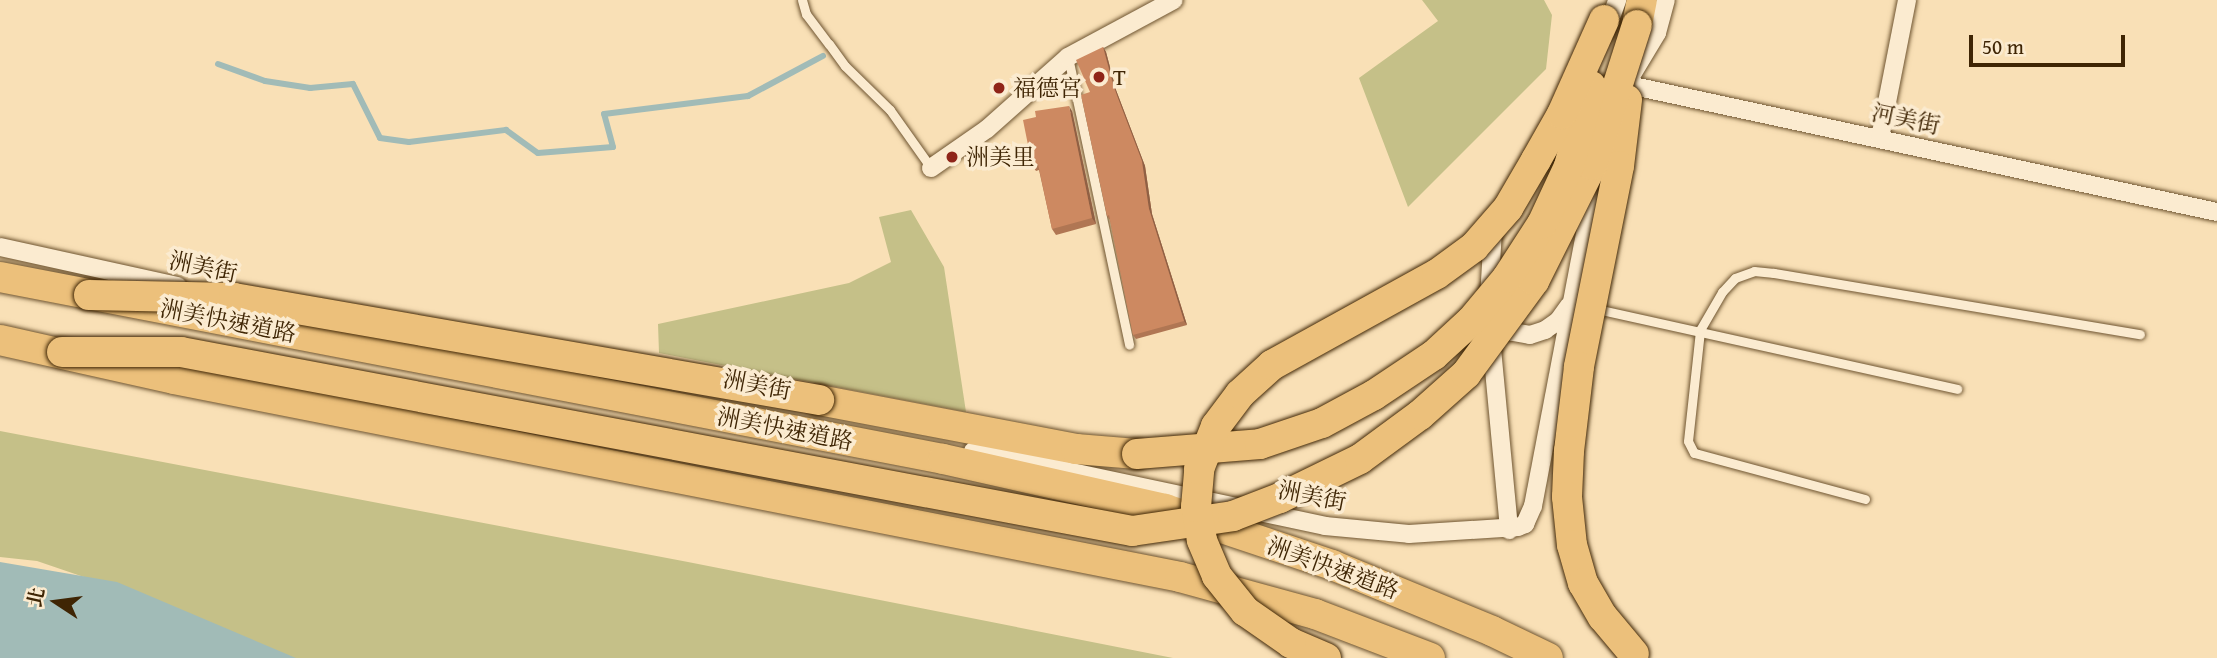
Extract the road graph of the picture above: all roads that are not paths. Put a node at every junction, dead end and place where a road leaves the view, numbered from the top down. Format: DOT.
graph roads {
  1 [pos="802,0"];
  2 [pos="1174,0"];
  3 [pos="1666,0"];
  4 [pos="1907,0"];
  5 [pos="1609,7"];
  6 [pos="1639,12"];
  7 [pos="1068,57"];
  8 [pos="1584,76"];
  9 [pos="1626,84"];
  10 [pos="1880,138"];
  11 [pos="931,168"];
  12 [pos="2216,211"];
  13 [pos="0,247"];
  14 [pos="0,277"];
  15 [pos="89,295"];
  16 [pos="1571,303"];
  17 [pos="1489,310"];
  18 [pos="1700,330"];
  19 [pos="2140,334"];
  20 [pos="0,340"];
  21 [pos="1129,345"];
  22 [pos="62,352"];
  23 [pos="1957,389"];
  24 [pos="1865,499"];
  25 [pos="1509,530"];
  26 [pos="1326,658"];
  27 [pos="1430,658"];
  28 [pos="1548,658"];
  29 [pos="1639,658"];
  1 -- 11 [label="lane"];
  2 -- 7 [label="street"];
  3 -- 9 [label="street"];
  4 -- 10 [label="street"];
  5 -- 8 [label="street"];
  5 -- 15 [label="highway, bridge"];
  5 -- 26 [label="highway, bridge"];
  6 -- 22 [label="highway, bridge"];
  6 -- 29 [label="highway, bridge"];
  7 -- 11 [label="street"];
  7 -- 21 [label="lane"];
  8 -- 9 [label="street, 河美街"];
  8 -- 17 [label="street"];
  9 -- 10 [label="street, 河美街"];
  9 -- 16 [label="street"];
  10 -- 12 [label="street, 河美街"];
  13 -- 25 [label="street, 洲美街"];
  14 -- 15 [label="highway, 洲美快速道路"];
  15 -- 28 [label="highway, 洲美快速道路, bridge"];
  16 -- 17 [label="street"];
  16 -- 18 [label="lane"];
  16 -- 25 [label="street"];
  17 -- 25 [label="street"];
  18 -- 19 [label="lane"];
  18 -- 23 [label="lane"];
  18 -- 24 [label="lane"];
  20 -- 22 [label="highway"];
  22 -- 27 [label="highway, bridge"];
}
